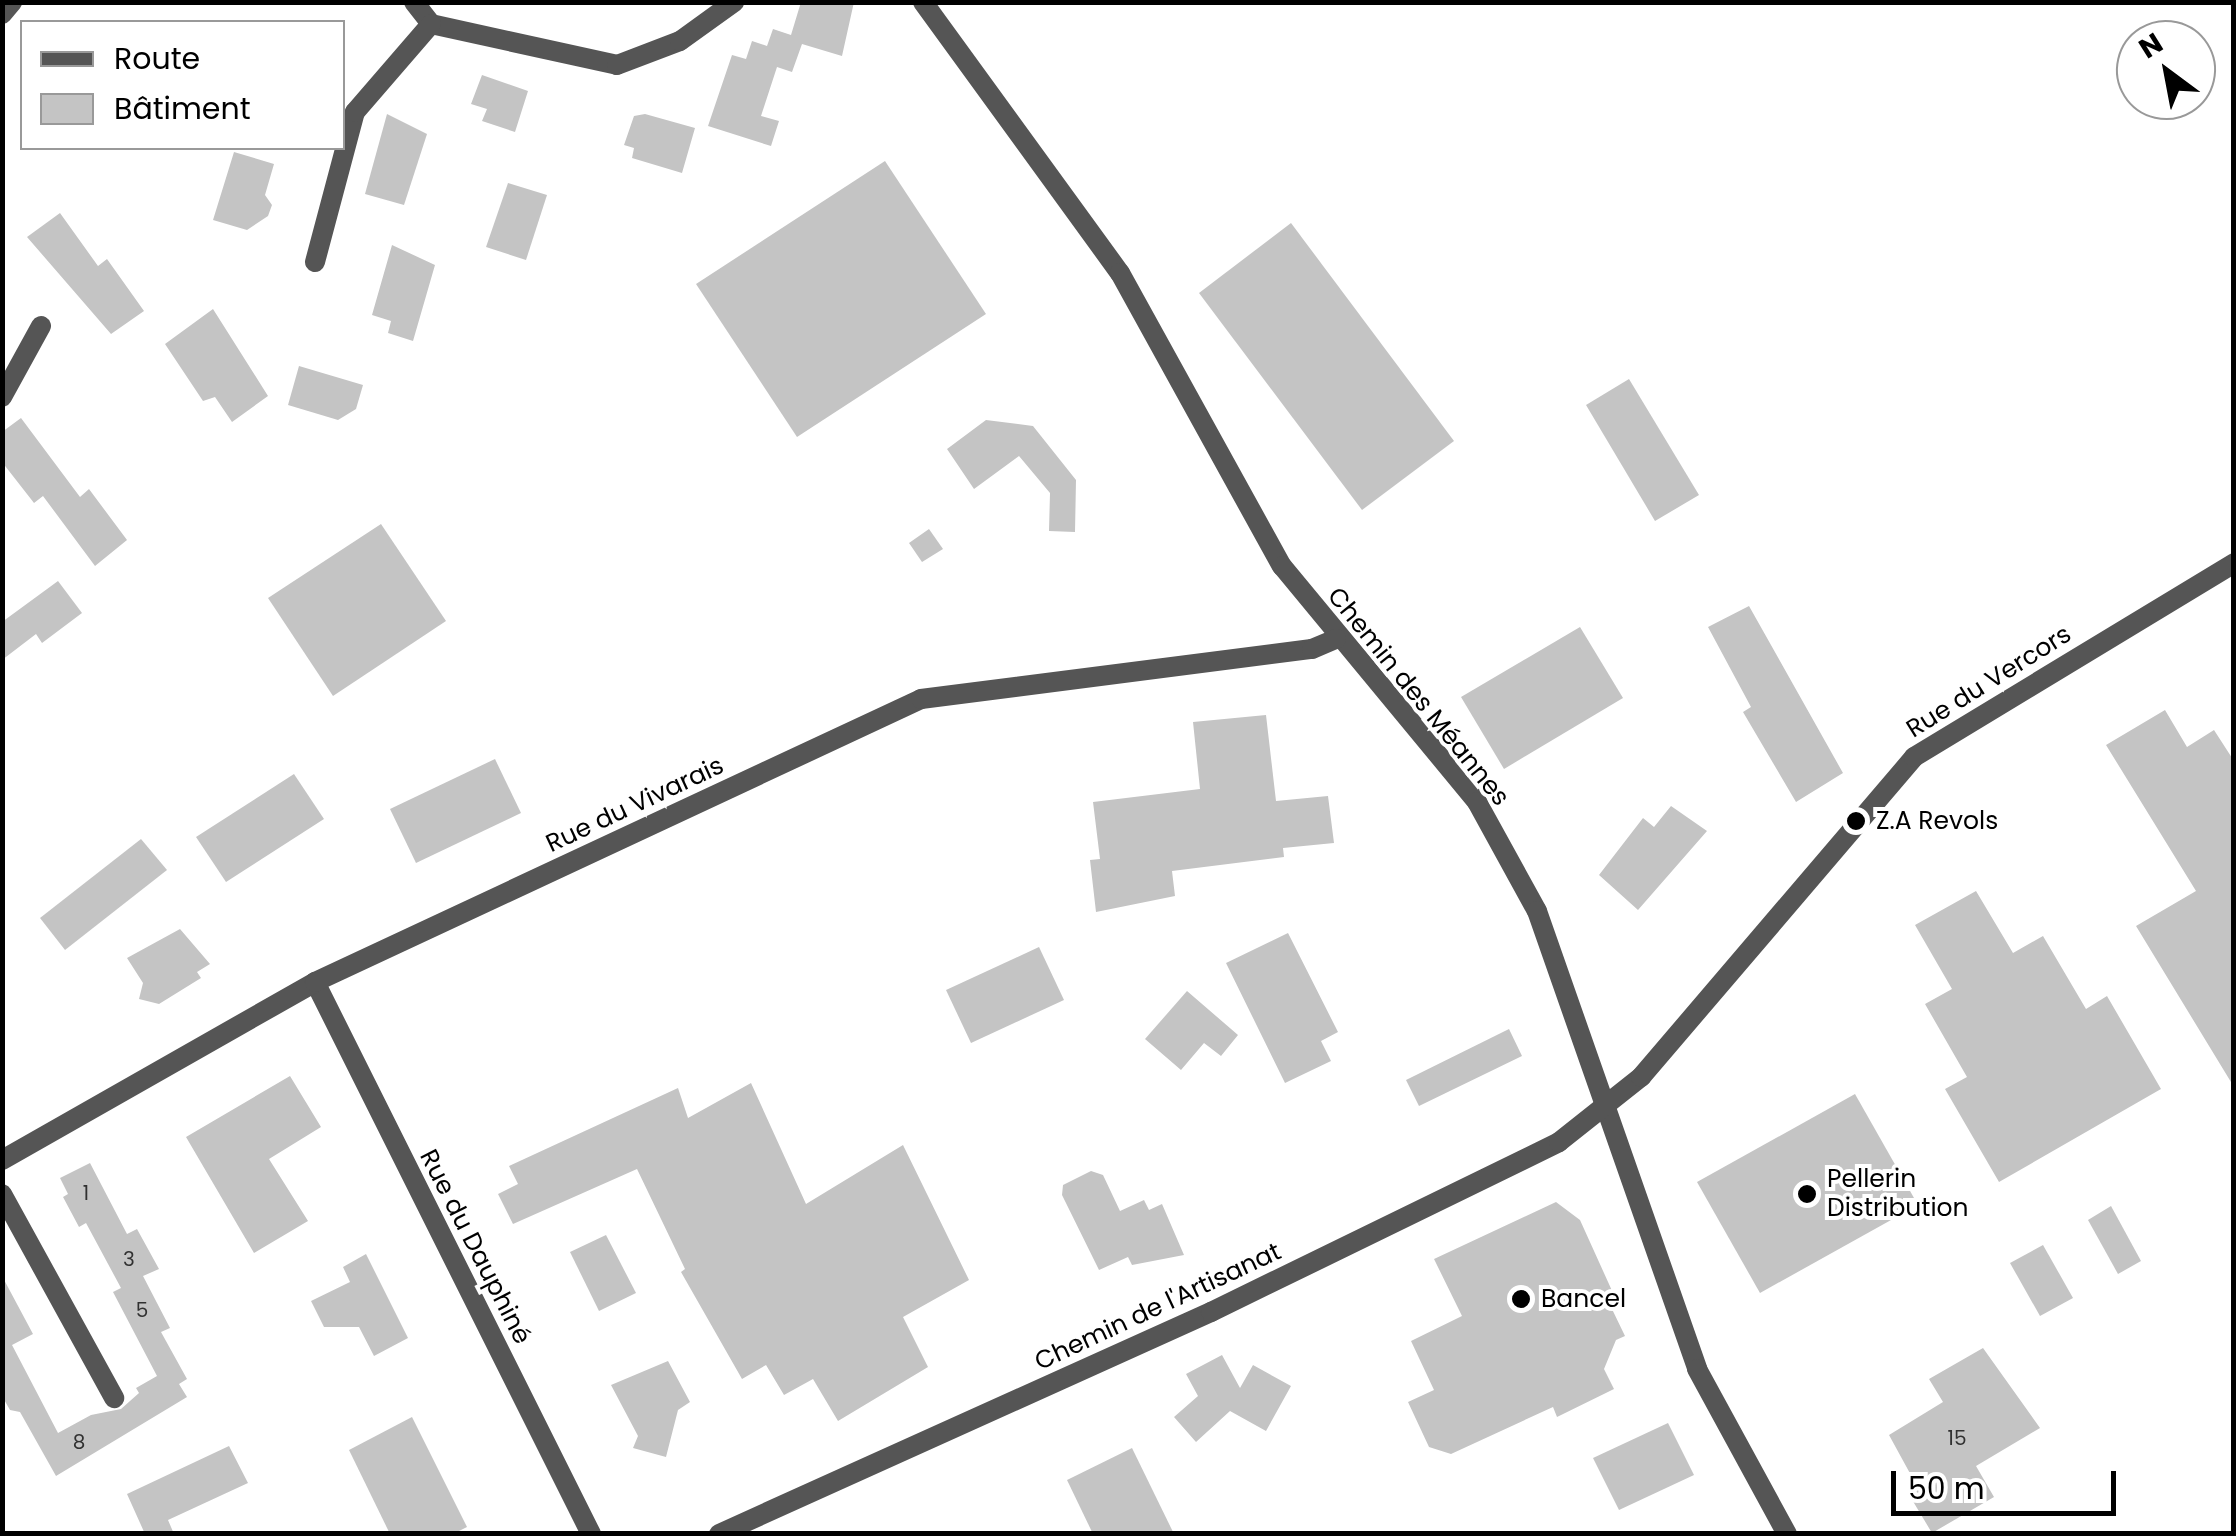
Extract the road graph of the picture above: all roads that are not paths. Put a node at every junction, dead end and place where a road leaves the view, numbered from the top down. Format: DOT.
graph roads {
  1 [pos="12,2"];
  2 [pos="414,2"];
  3 [pos="734,2"];
  4 [pos="923,2"];
  5 [pos="2,14"];
  6 [pos="431,24"];
  7 [pos="345,150"];
  8 [pos="345,150"];
  9 [pos="315,262"];
  10 [pos="41,326"];
  11 [pos="2,397"];
  12 [pos="2234,563"];
  13 [pos="1336,639"];
  14 [pos="315,982"];
  15 [pos="1608,1109"];
  16 [pos="2,1160"];
  17 [pos="2,1194"];
  18 [pos="114,1398"];
  19 [pos="590,1534"];
  20 [pos="720,1534"];
  21 [pos="1787,1534"];
  1 -- 5 [label="street"];
  2 -- 6 [label="street"];
  3 -- 6 [label="street"];
  4 -- 13 [label="street, Chemin des Méannes"];
  6 -- 7 [label="street"];
  8 -- 9 [label="street"];
  10 -- 11 [label="street"];
  12 -- 15 [label="street, Rue du Vercors"];
  13 -- 14 [label="street, Rue du Vivarais"];
  13 -- 15 [label="street, Chemin des Méannes"];
  14 -- 16 [label="street, Rue du Vivarais"];
  14 -- 19 [label="street, Rue du Dauphiné"];
  15 -- 20 [label="street, Chemin de l'Artisanat"];
  15 -- 21 [label="street, Chemin des Méannes"];
  17 -- 18 [label="street"];
}
